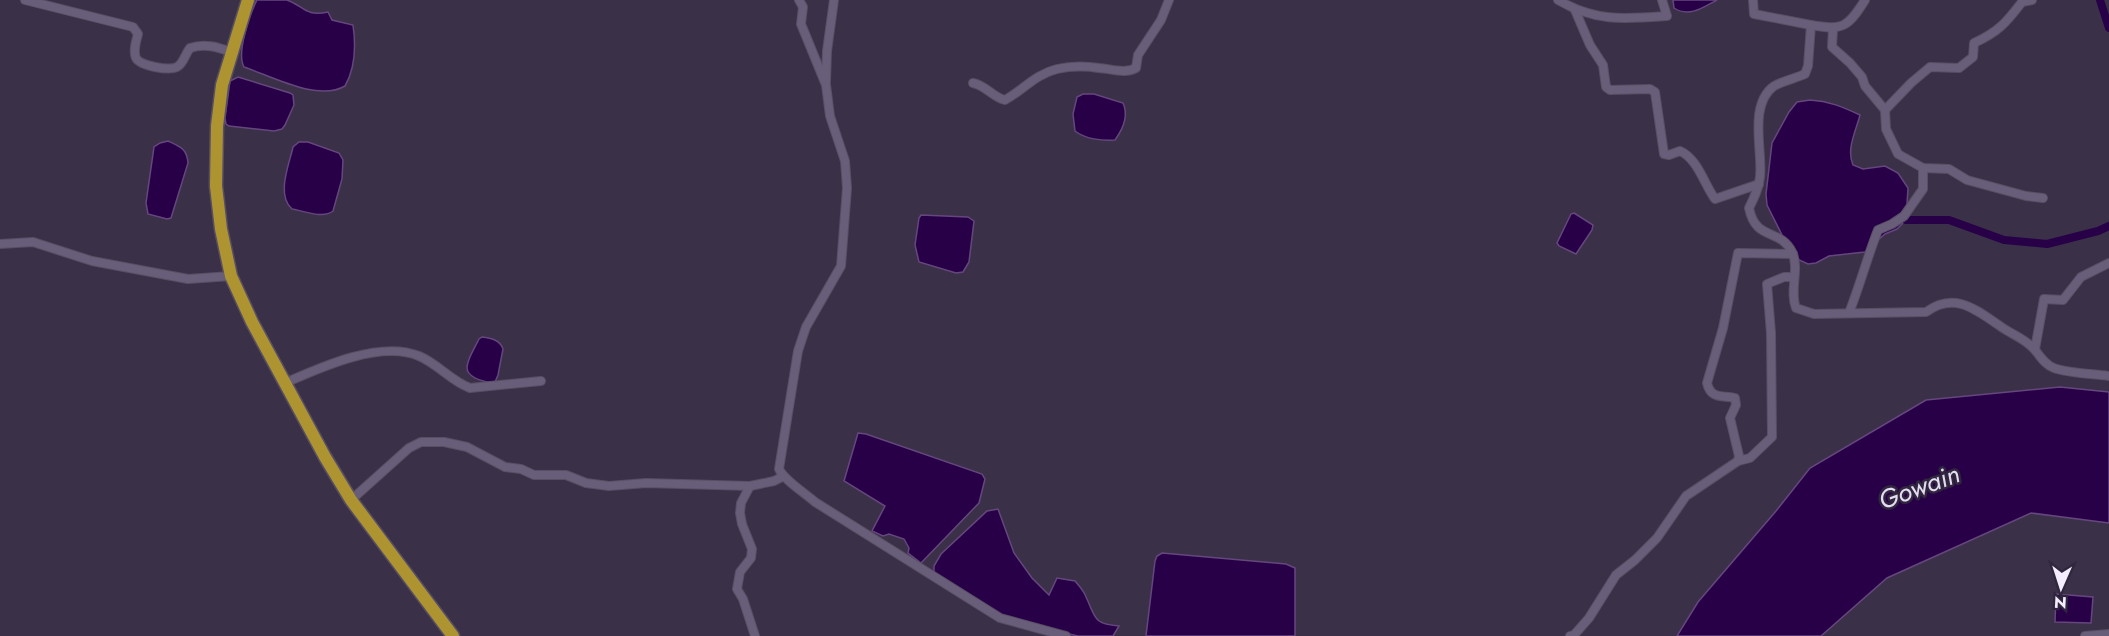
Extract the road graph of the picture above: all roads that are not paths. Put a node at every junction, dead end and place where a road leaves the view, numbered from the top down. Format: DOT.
graph roads {
  1 [pos="25,0"];
  2 [pos="248,0"];
  3 [pos="799,0"];
  4 [pos="834,0"];
  5 [pos="1169,0"];
  6 [pos="1558,0"];
  7 [pos="1662,0"];
  8 [pos="1753,0"];
  9 [pos="1865,0"];
  10 [pos="2031,0"];
  11 [pos="1575,10"];
  12 [pos="1811,25"];
  13 [pos="1833,29"];
  14 [pos="231,52"];
  15 [pos="973,83"];
  16 [pos="826,85"];
  17 [pos="1885,110"];
  18 [pos="1923,168"];
  19 [pos="1759,184"];
  20 [pos="2043,198"];
  21 [pos="0,244"];
  22 [pos="1793,254"];
  23 [pos="2109,263"];
  24 [pos="231,276"];
  25 [pos="1794,277"];
  26 [pos="1849,313"];
  27 [pos="2035,349"];
  28 [pos="2109,376"];
  29 [pos="541,381"];
  30 [pos="285,383"];
  31 [pos="1738,461"];
  32 [pos="782,477"];
  33 [pos="750,486"];
  34 [pos="351,500"];
  35 [pos="2109,634"];
  36 [pos="453,636"];
  37 [pos="754,636"];
  38 [pos="1066,636"];
  39 [pos="1570,636"];
  40 [pos="2085,636"];
  1 -- 14 [label="street"];
  2 -- 14 [label="highway"];
  3 -- 16 [label="street"];
  4 -- 16 [label="street"];
  5 -- 15 [label="street"];
  6 -- 11 [label="street"];
  7 -- 11 [label="street"];
  8 -- 12 [label="street"];
  9 -- 13 [label="street"];
  10 -- 17 [label="street"];
  11 -- 19 [label="street"];
  12 -- 13 [label="street"];
  12 -- 19 [label="street"];
  13 -- 17 [label="street"];
  14 -- 24 [label="highway"];
  16 -- 32 [label="street"];
  17 -- 18 [label="street"];
  18 -- 20 [label="street"];
  18 -- 26 [label="street"];
  19 -- 22 [label="street"];
  21 -- 24 [label="street"];
  22 -- 25 [label="street"];
  22 -- 31 [label="street"];
  23 -- 27 [label="street"];
  24 -- 30 [label="highway"];
  25 -- 26 [label="street"];
  25 -- 31 [label="street"];
  26 -- 27 [label="street"];
  27 -- 28 [label="street"];
  29 -- 30 [label="street"];
  30 -- 34 [label="highway"];
  31 -- 39 [label="street"];
  32 -- 33 [label="street"];
  32 -- 38 [label="street"];
  33 -- 34 [label="street"];
  33 -- 37 [label="street"];
  34 -- 36 [label="highway"];
  35 -- 40 [label="street"];
}
